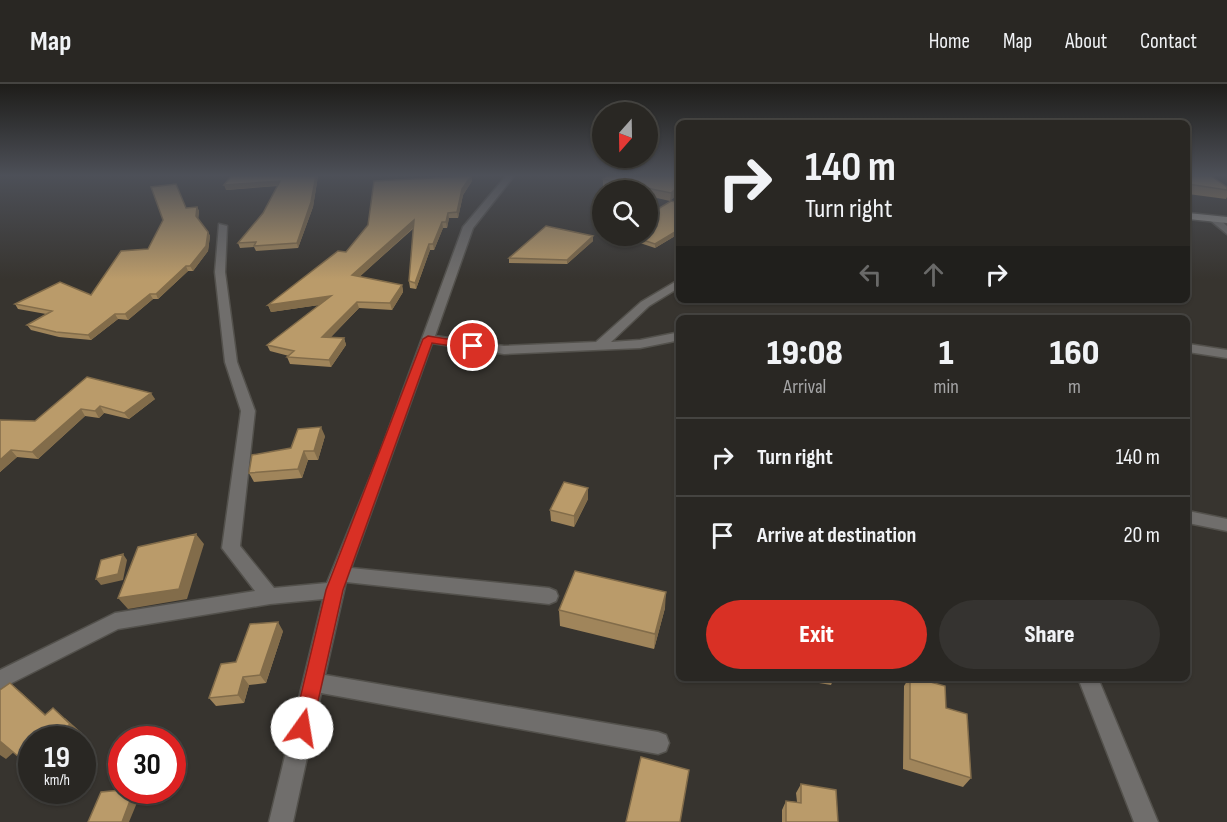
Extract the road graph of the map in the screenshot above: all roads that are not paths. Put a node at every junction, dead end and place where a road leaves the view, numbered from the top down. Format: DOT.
graph roads {
  1 [pos="482,210"];
  2 [pos="1190,216"];
  3 [pos="1214,219"];
  4 [pos="1227,220"];
  5 [pos="222,226"];
  6 [pos="1227,231"];
  7 [pos="676,285"];
  8 [pos="676,337"];
  9 [pos="428,339"];
  10 [pos="598,347"];
  11 [pos="1190,348"];
  12 [pos="1227,354"];
  13 [pos="1190,517"];
  14 [pos="1227,525"];
  15 [pos="337,582"];
  16 [pos="270,596"];
  17 [pos="549,596"];
  18 [pos="0,680"];
  19 [pos="1089,681"];
  20 [pos="313,682"];
  21 [pos="657,743"];
  22 [pos="281,822"];
  23 [pos="1146,822"];
  1 -- 9 [label="street"];
  2 -- 3 [label="street"];
  3 -- 4 [label="street"];
  3 -- 6 [label="street"];
  5 -- 16 [label="street"];
  7 -- 10 [label="street"];
  8 -- 10 [label="street"];
  9 -- 10 [label="street"];
  9 -- 15 [label="street"];
  11 -- 12 [label="street"];
  13 -- 14 [label="street"];
  15 -- 16 [label="street"];
  15 -- 17 [label="street"];
  15 -- 20 [label="street"];
  16 -- 18 [label="street"];
  19 -- 23 [label="street"];
  20 -- 21 [label="street"];
  20 -- 22 [label="street"];
}
